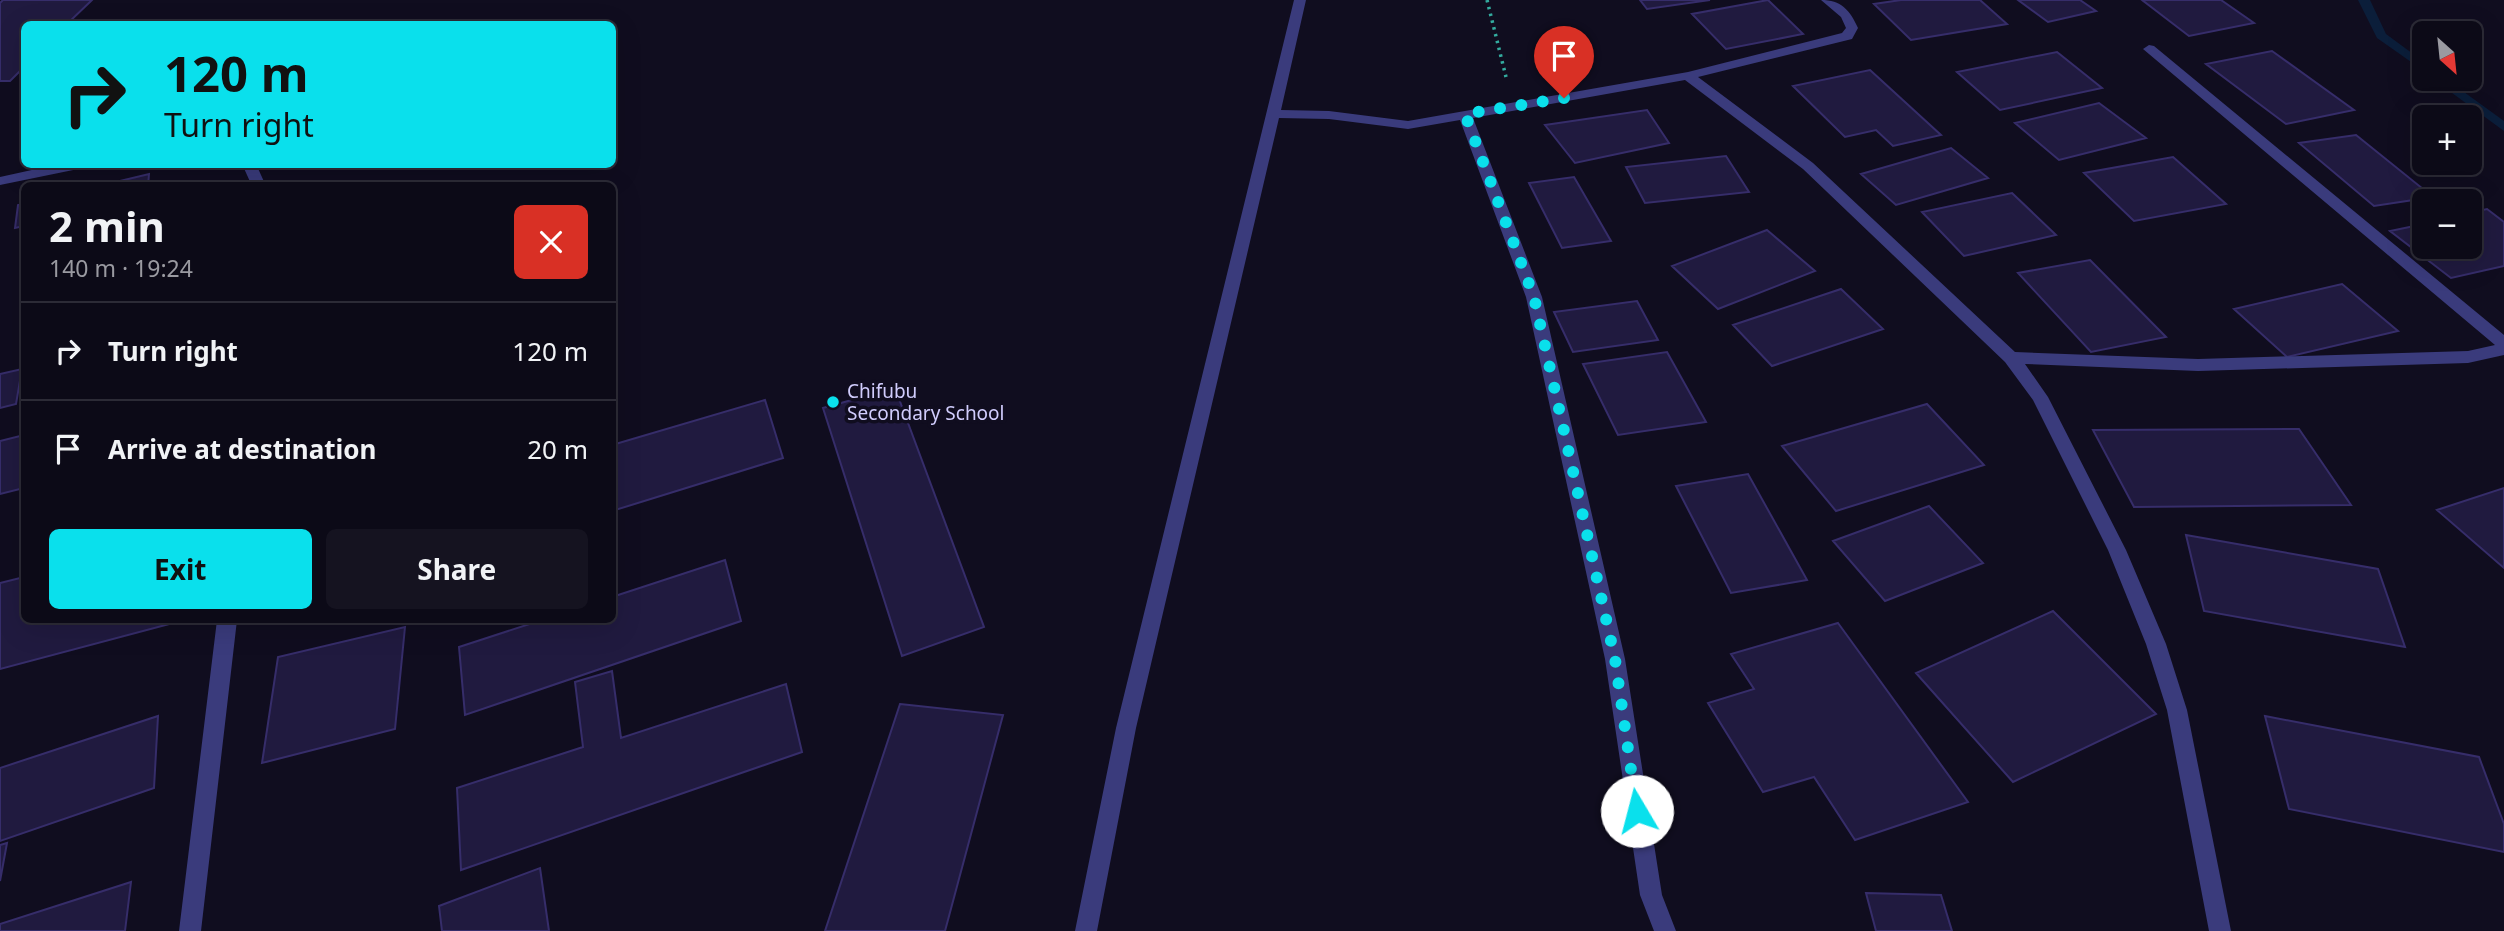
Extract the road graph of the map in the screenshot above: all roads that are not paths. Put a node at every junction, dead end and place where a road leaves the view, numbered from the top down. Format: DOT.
graph roads {
  1 [pos="1300,0"];
  2 [pos="1827,0"];
  3 [pos="2149,49"];
  4 [pos="1688,76"];
  5 [pos="1271,114"];
  6 [pos="1465,114"];
  7 [pos="63,168"];
  8 [pos="0,181"];
  9 [pos="2504,346"];
  10 [pos="2011,358"];
  11 [pos="227,623"];
  12 [pos="190,931"];
  13 [pos="1086,931"];
  14 [pos="1665,931"];
  15 [pos="2220,931"];
  1 -- 5 [label="street"];
  2 -- 4 [label="street"];
  3 -- 9 [label="street"];
  4 -- 6 [label="street"];
  4 -- 10 [label="street"];
  5 -- 6 [label="street"];
  5 -- 13 [label="street"];
  6 -- 14 [label="street"];
  7 -- 8 [label="street"];
  9 -- 10 [label="street"];
  10 -- 15 [label="street"];
  11 -- 12 [label="street"];
}
